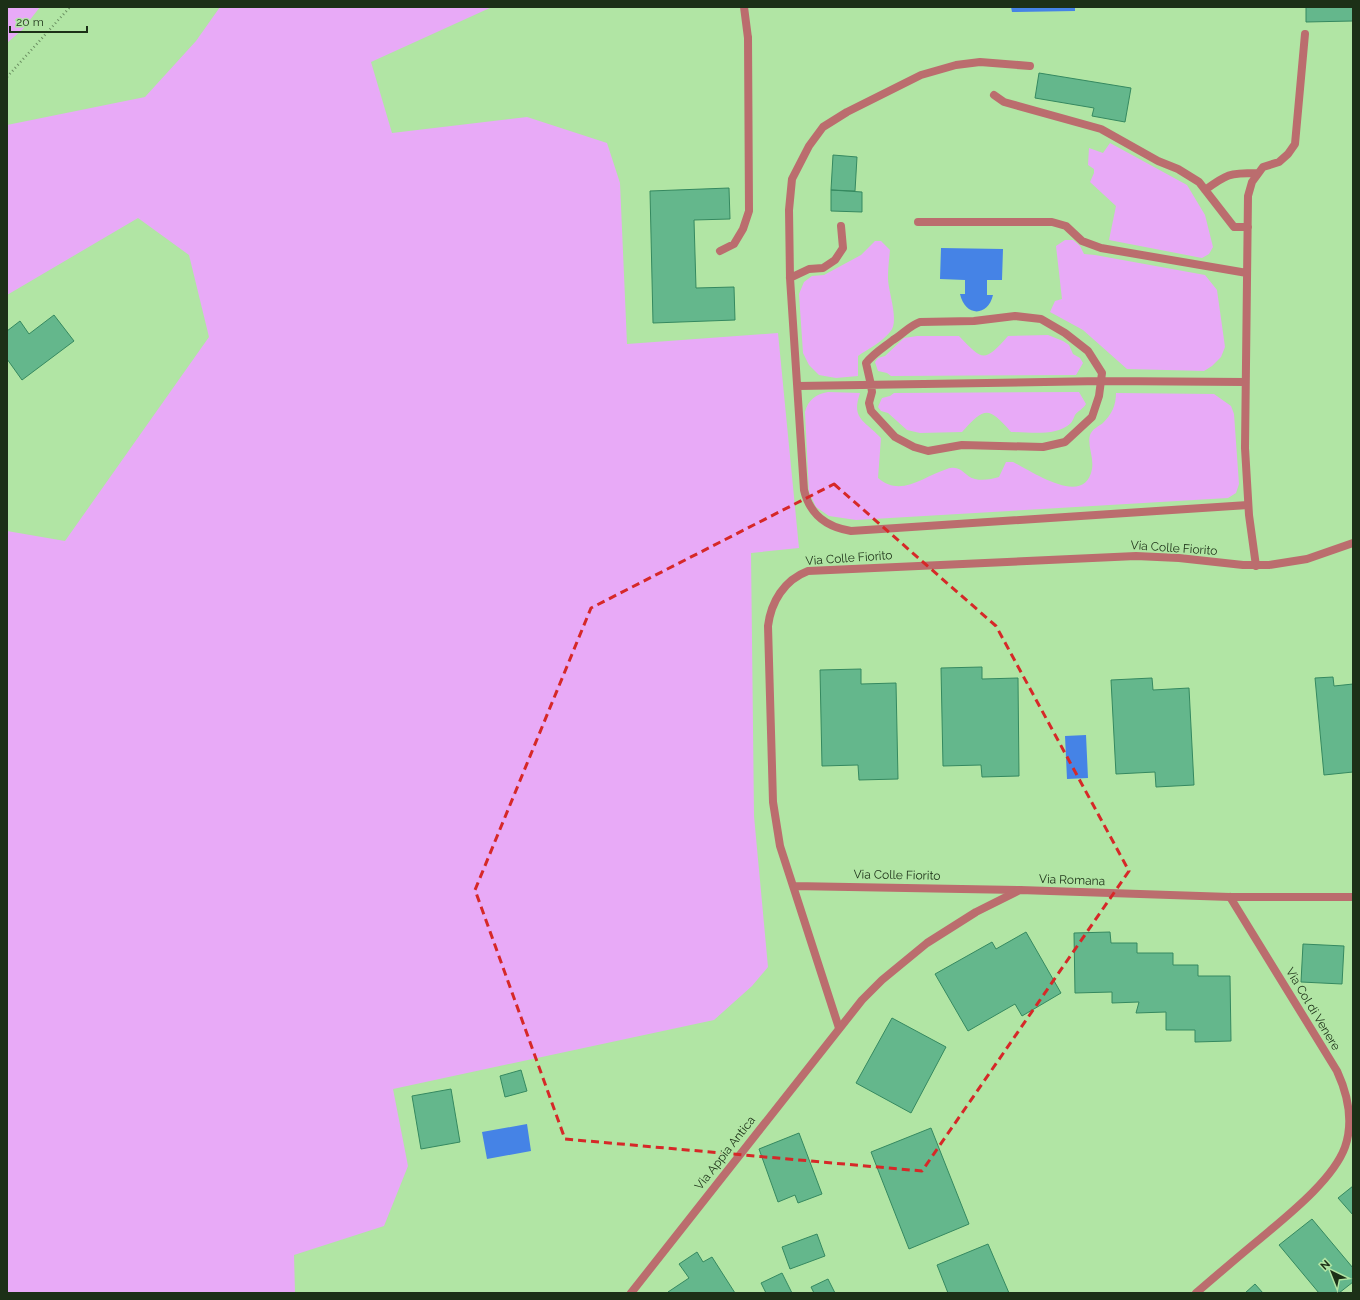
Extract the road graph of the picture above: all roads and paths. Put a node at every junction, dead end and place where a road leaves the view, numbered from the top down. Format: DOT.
graph roads {
  1 [pos="70,7"];
  2 [pos="744,7"];
  3 [pos="1305,34"];
  4 [pos="1030,66"];
  5 [pos="7,77"];
  6 [pos="994,95"];
  7 [pos="1257,174"];
  8 [pos="1205,190"];
  9 [pos="918,222"];
  10 [pos="841,226"];
  11 [pos="1248,227"];
  12 [pos="720,251"];
  13 [pos="1247,273"];
  14 [pos="790,278"];
  15 [pos="1102,381"];
  16 [pos="1245,382"];
  17 [pos="871,385"];
  18 [pos="798,386"];
  19 [pos="1248,505"];
  20 [pos="1353,543"];
  21 [pos="1256,566"];
  22 [pos="793,886"];
  23 [pos="1020,890"];
  24 [pos="1230,897"];
  25 [pos="1353,897"];
  26 [pos="839,1028"];
  27 [pos="631,1293"];
  28 [pos="1196,1293"];
  1 -- 5 [label="path"];
  2 -- 12 [label="street"];
  3 -- 7 [label="street"];
  4 -- 14 [label="street"];
  6 -- 8 [label="street"];
  7 -- 8 [label="street"];
  7 -- 11 [label="street"];
  8 -- 11 [label="street"];
  9 -- 13 [label="street"];
  10 -- 14 [label="street"];
  11 -- 13 [label="street"];
  13 -- 16 [label="street"];
  14 -- 18 [label="street"];
  15 -- 16 [label="street"];
  15 -- 17 [label="street"];
  15 -- 17 [label="street"];
  15 -- 17 [label="street"];
  16 -- 19 [label="street"];
  17 -- 18 [label="street"];
  18 -- 19 [label="street"];
  19 -- 21 [label="street"];
  20 -- 21 [label="street, Via Colle Fiorito"];
  21 -- 22 [label="street, Via Colle Fiorito"];
  22 -- 23 [label="street, Via Colle Fiorito"];
  22 -- 26 [label="street"];
  23 -- 24 [label="street, Via Romana"];
  23 -- 26 [label="street, Via Romana"];
  24 -- 25 [label="street, Via Romana"];
  24 -- 28 [label="street, Via Col di Venere"];
  26 -- 27 [label="street, Via Appia Antica"];
}
